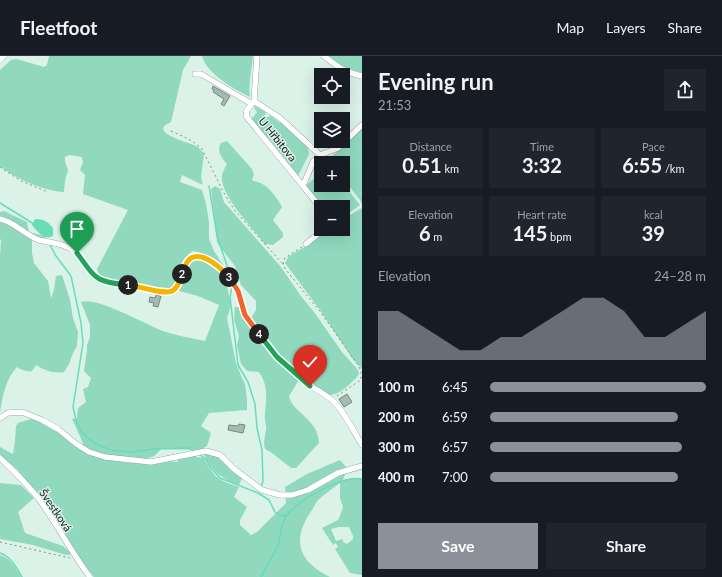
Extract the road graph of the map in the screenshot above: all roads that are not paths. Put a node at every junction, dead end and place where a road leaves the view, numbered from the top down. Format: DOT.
graph roads {
  1 [pos="4,56"];
  2 [pos="258,56"];
  3 [pos="324,56"];
  4 [pos="0,60"];
  5 [pos="195,74"];
  6 [pos="362,76"];
  7 [pos="253,102"];
  8 [pos="362,125"];
  9 [pos="320,155"];
  10 [pos="303,186"];
  11 [pos="314,200"];
  12 [pos="0,220"];
  13 [pos="316,236"];
  14 [pos="306,244"];
  15 [pos="0,418"];
  16 [pos="362,445"];
  17 [pos="0,458"];
  18 [pos="362,466"];
  19 [pos="90,577"];
  1 -- 4 [label="street"];
  2 -- 7 [label="street, U Hřbitova"];
  3 -- 6 [label="street"];
  5 -- 7 [label="street, U Hřbitova"];
  7 -- 9 [label="street, U Hřbitova"];
  7 -- 10 [label="street, U Hřbitova"];
  8 -- 9 [label="street"];
  9 -- 10 [label="street, U Hřbitova"];
  10 -- 11 [label="street, U Hřbitova"];
  12 -- 16 [label="street"];
  13 -- 14 [label="street"];
  15 -- 18 [label="street"];
  17 -- 19 [label="street, Švestková"];
}
